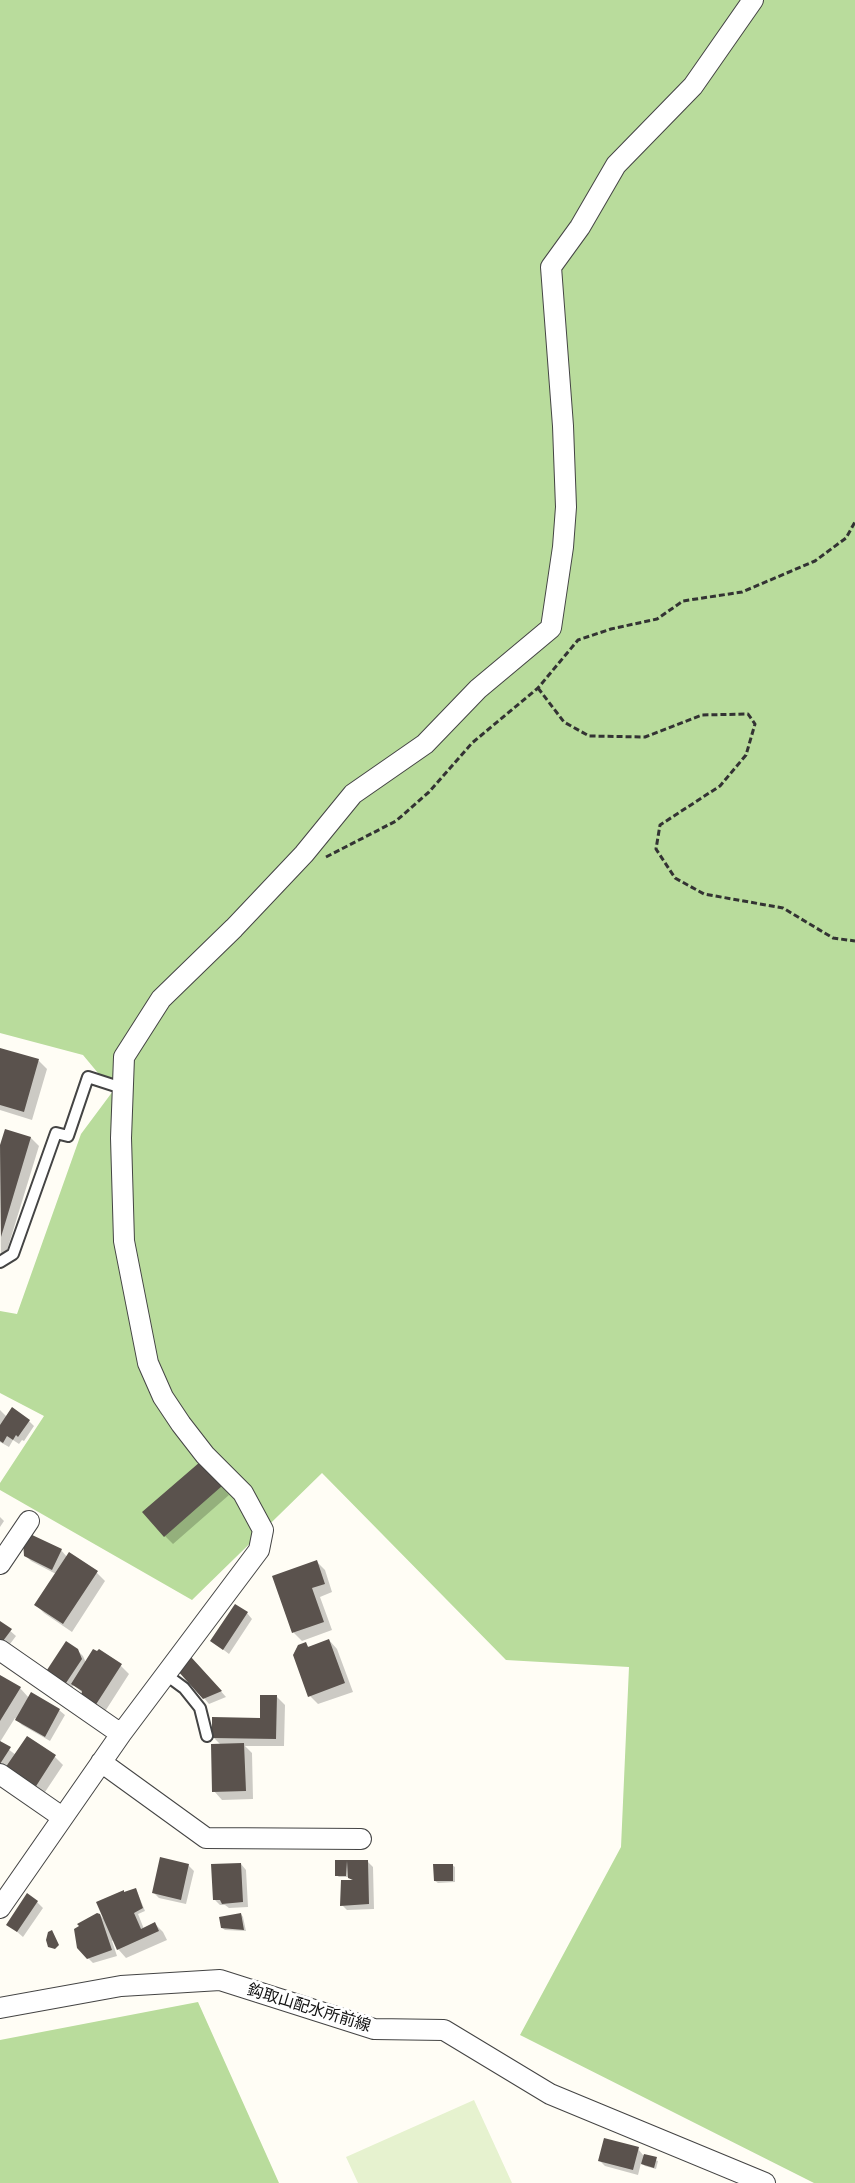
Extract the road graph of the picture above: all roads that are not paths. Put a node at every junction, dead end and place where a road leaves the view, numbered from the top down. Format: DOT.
graph roads {
  1 [pos="753,0"];
  2 [pos="122,1088"];
  3 [pos="0,1262"];
  4 [pos="29,1521"];
  5 [pos="3,1552"];
  6 [pos="0,1650"];
  7 [pos="165,1674"];
  8 [pos="121,1734"];
  9 [pos="207,1737"];
  10 [pos="101,1762"];
  11 [pos="0,1774"];
  12 [pos="62,1817"];
  13 [pos="361,1839"];
  14 [pos="0,1908"];
  15 [pos="0,2008"];
  16 [pos="765,2183"];
  1 -- 2 [label="street"];
  2 -- 3 [label="lane"];
  2 -- 7 [label="street"];
  4 -- 5 [label="street"];
  6 -- 8 [label="street"];
  7 -- 8 [label="street"];
  7 -- 9 [label="lane"];
  8 -- 10 [label="street"];
  10 -- 12 [label="street"];
  10 -- 13 [label="street"];
  11 -- 12 [label="street"];
  12 -- 14 [label="street"];
  15 -- 16 [label="street, 鈎取山配水所前線"];
}
